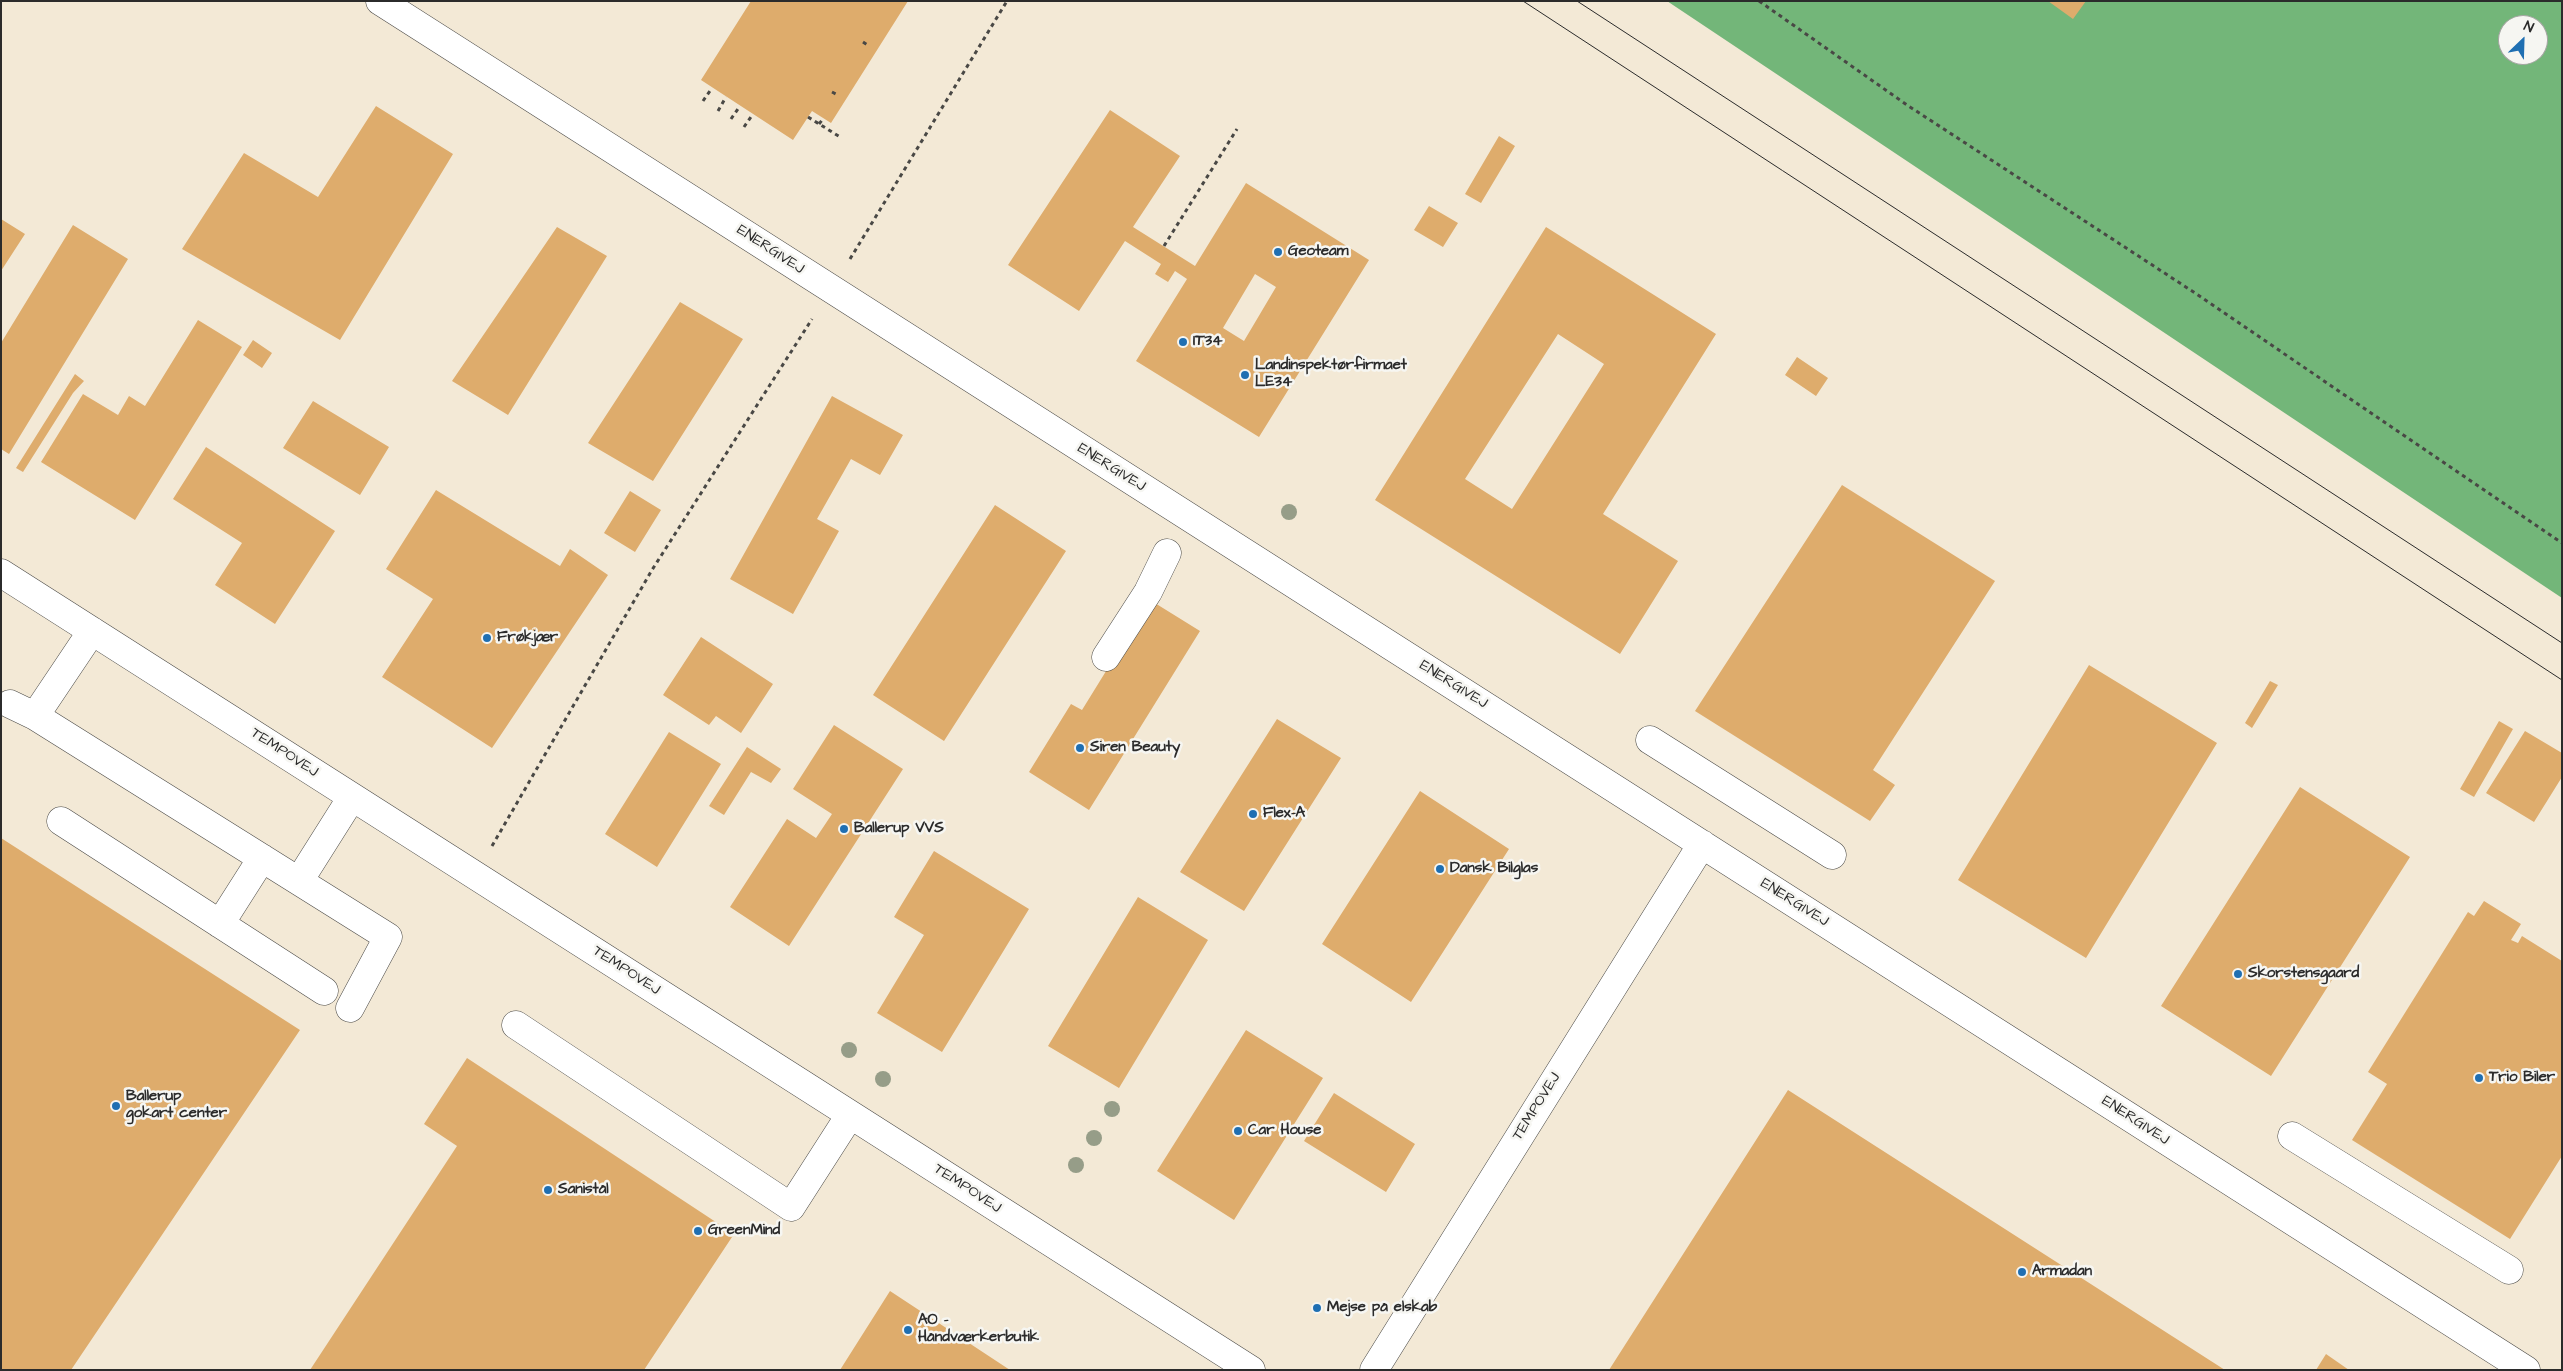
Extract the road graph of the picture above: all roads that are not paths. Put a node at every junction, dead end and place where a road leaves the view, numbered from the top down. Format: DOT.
graph roads {
  1 [pos="380,1"];
  2 [pos="1167,553"];
  3 [pos="1,573"];
  4 [pos="92,631"];
  5 [pos="1106,657"];
  6 [pos="4,707"];
  7 [pos="35,716"];
  8 [pos="1650,740"];
  9 [pos="352,796"];
  10 [pos="60,821"];
  11 [pos="1702,844"];
  12 [pos="1832,854"];
  13 [pos="262,858"];
  14 [pos="299,881"];
  15 [pos="220,924"];
  16 [pos="324,991"];
  17 [pos="350,1008"];
  18 [pos="516,1025"];
  19 [pos="850,1115"];
  20 [pos="2292,1136"];
  21 [pos="2509,1270"];
  22 [pos="1251,1370"];
  23 [pos="1374,1370"];
  24 [pos="2526,1370"];
  1 -- 11 [label="street, ENERGIVEJ"];
  2 -- 5 [label="street"];
  3 -- 4 [label="street, TEMPOVEJ"];
  4 -- 7 [label="street"];
  4 -- 9 [label="street, TEMPOVEJ"];
  6 -- 7 [label="street"];
  7 -- 13 [label="street"];
  8 -- 12 [label="street"];
  9 -- 14 [label="street"];
  9 -- 19 [label="street, TEMPOVEJ"];
  10 -- 15 [label="street"];
  11 -- 23 [label="street, TEMPOVEJ"];
  11 -- 24 [label="street, ENERGIVEJ"];
  13 -- 14 [label="street"];
  13 -- 15 [label="street"];
  14 -- 17 [label="street"];
  15 -- 16 [label="street"];
  18 -- 19 [label="street"];
  19 -- 22 [label="street, TEMPOVEJ"];
  20 -- 21 [label="street"];
}
